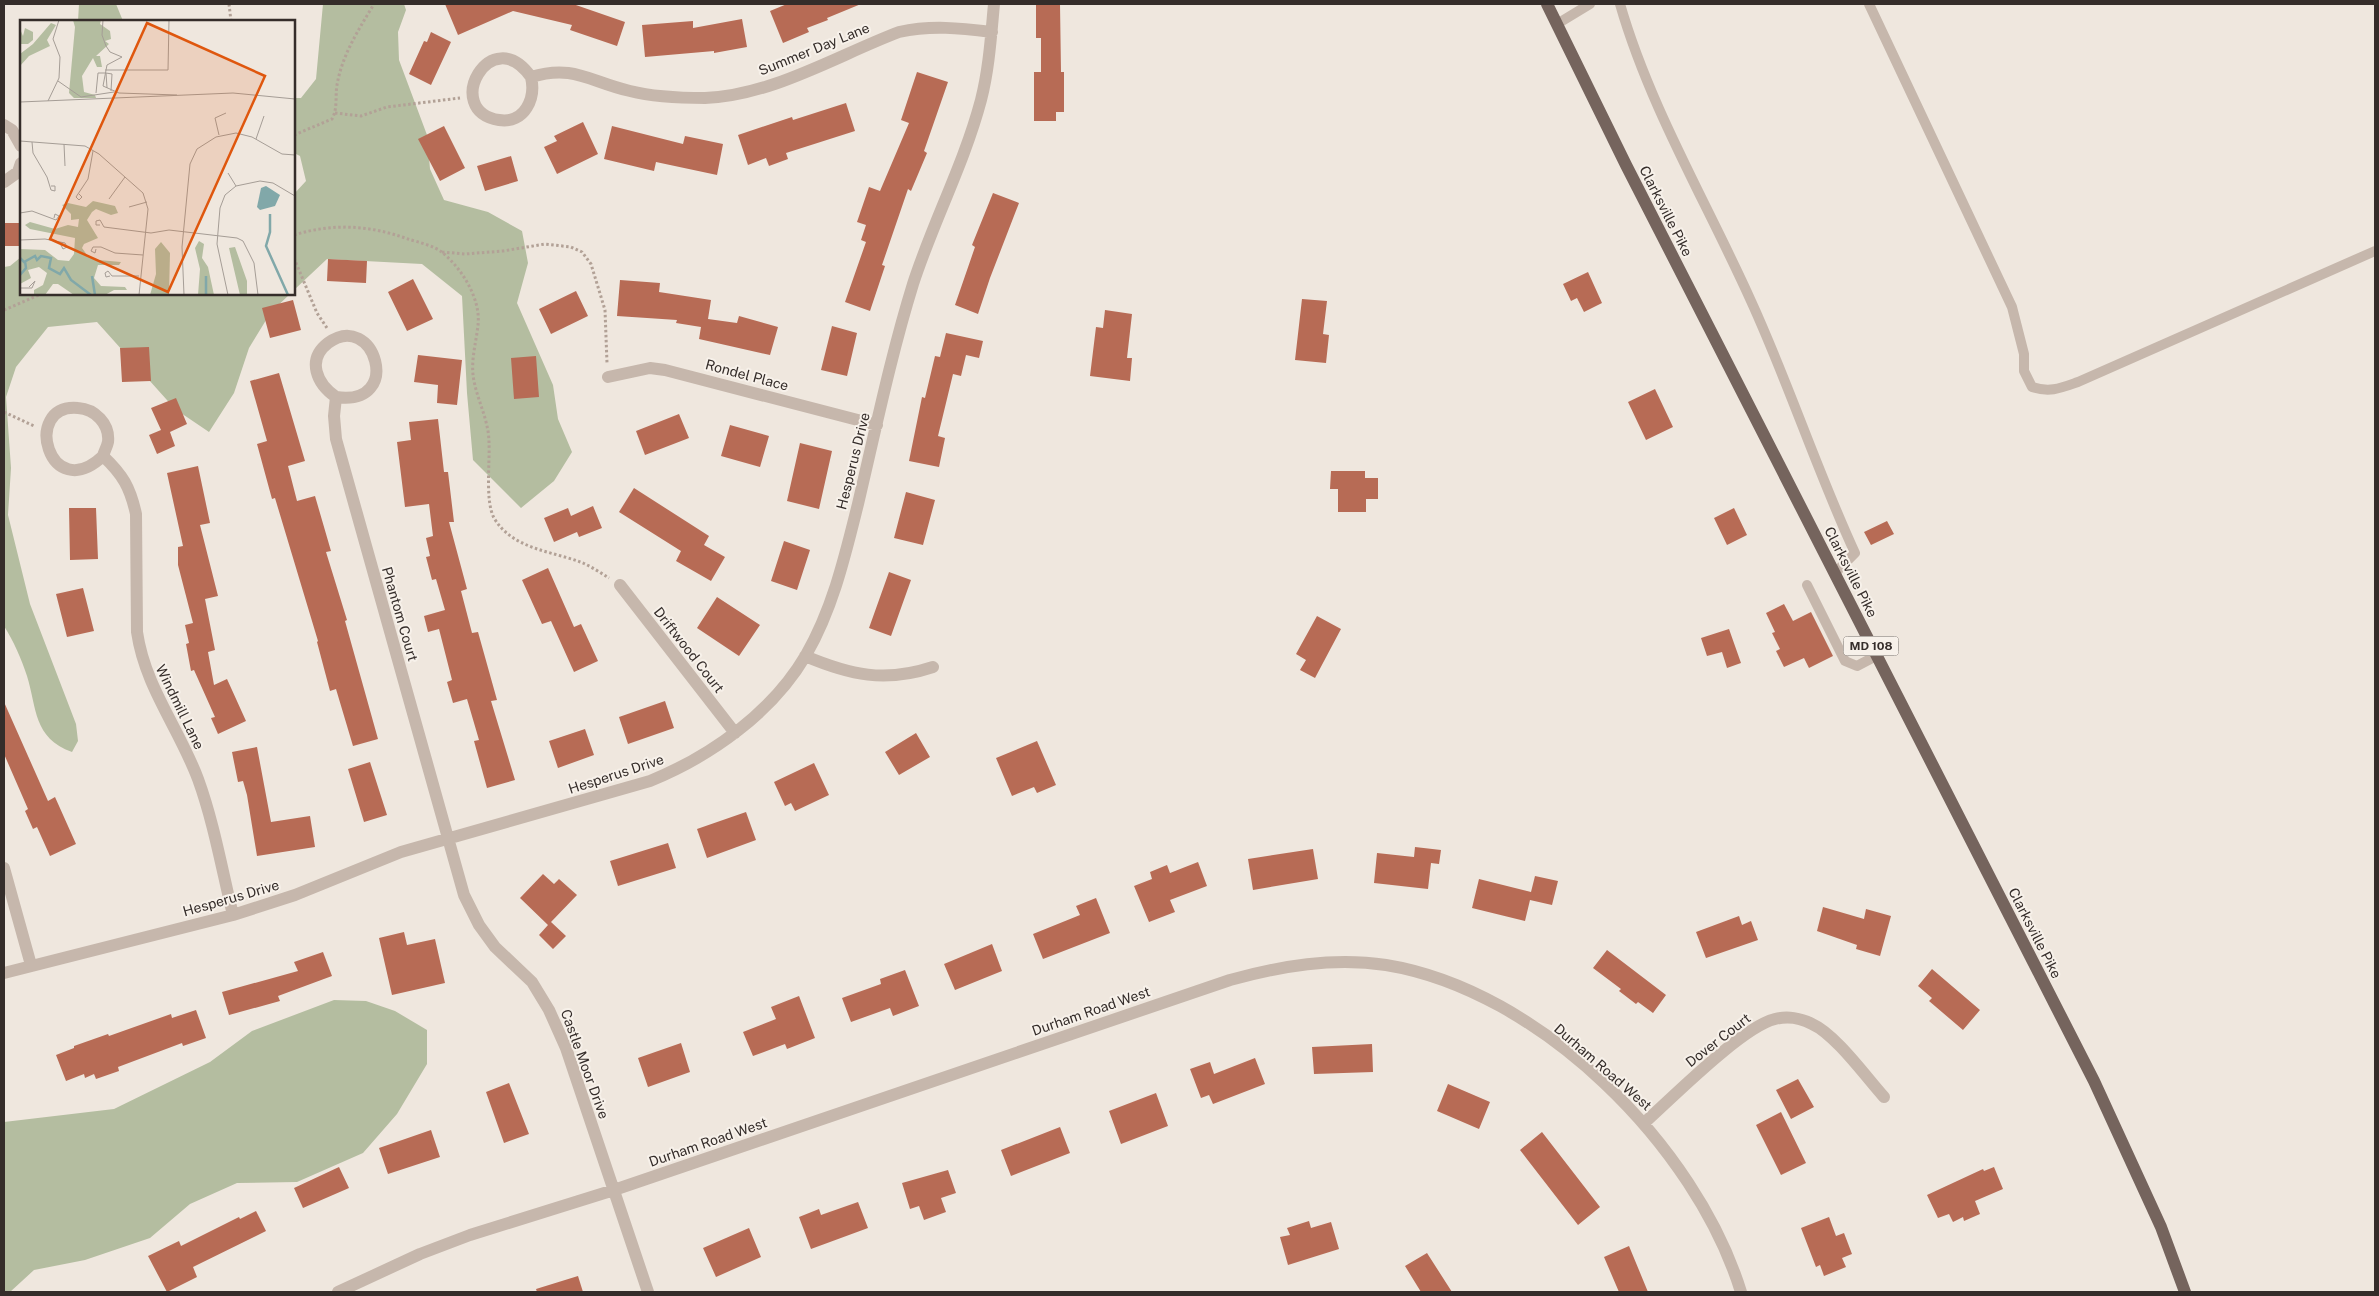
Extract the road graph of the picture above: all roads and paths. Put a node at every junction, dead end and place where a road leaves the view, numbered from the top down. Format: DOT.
graph roads {
  1 [pos="229,4"];
  2 [pos="374,4"];
  3 [pos="994,4"];
  4 [pos="1547,4"];
  5 [pos="1590,4"];
  6 [pos="1620,4"];
  7 [pos="1869,4"];
  8 [pos="231,20"];
  9 [pos="1557,24"];
  10 [pos="992,32"];
  11 [pos="531,77"];
  12 [pos="473,98"];
  13 [pos="335,113"];
  14 [pos="4,125"];
  15 [pos="295,135"];
  16 [pos="20,144"];
  17 [pos="20,165"];
  18 [pos="4,182"];
  19 [pos="295,235"];
  20 [pos="2375,251"];
  21 [pos="442,252"];
  22 [pos="295,260"];
  23 [pos="39,295"];
  24 [pos="4,310"];
  25 [pos="334,339"];
  26 [pos="608,377"];
  27 [pos="336,396"];
  28 [pos="4,412"];
  29 [pos="877,425"];
  30 [pos="47,427"];
  31 [pos="102,456"];
  32 [pos="1835,573"];
  33 [pos="620,585"];
  34 [pos="1807,585"];
  35 [pos="805,656"];
  36 [pos="1876,656"];
  37 [pos="932,667"];
  38 [pos="735,733"];
  39 [pos="448,838"];
  40 [pos="4,868"];
  41 [pos="233,915"];
  42 [pos="31,964"];
  43 [pos="4,973"];
  44 [pos="1884,1097"];
  45 [pos="1644,1122"];
  46 [pos="614,1190"];
  47 [pos="338,1292"];
  48 [pos="648,1292"];
  49 [pos="1741,1292"];
  50 [pos="2185,1292"];
  1 -- 8 [label="path"];
  2 -- 13 [label="path"];
  3 -- 10 [label="street, Hesperus Drive"];
  4 -- 9 [label="main road, Clarksville Pike / MD 108"];
  5 -- 9 [label="lane"];
  6 -- 32 [label="lane"];
  7 -- 20 [label="lane"];
  9 -- 32 [label="main road, Clarksville Pike / MD 108"];
  10 -- 11 [label="street, Summer Day Lane"];
  10 -- 29 [label="street, Hesperus Drive"];
  11 -- 12 [label="street"];
  11 -- 12 [label="street"];
  12 -- 13 [label="path"];
  13 -- 15 [label="path"];
  14 -- 16 [label="street"];
  17 -- 18 [label="street"];
  19 -- 21 [label="path"];
  21 -- 26 [label="path"];
  21 -- 33 [label="path"];
  22 -- 25 [label="path"];
  23 -- 24 [label="path"];
  25 -- 27 [label="street"];
  25 -- 27 [label="street"];
  26 -- 29 [label="street, Rondel Place"];
  27 -- 39 [label="street, Phantom Court"];
  28 -- 30 [label="path"];
  29 -- 35 [label="street, Hesperus Drive"];
  30 -- 31 [label="street"];
  30 -- 31 [label="street"];
  31 -- 41 [label="street, Windmill Lane"];
  32 -- 36 [label="main road, Clarksville Pike / MD 108"];
  33 -- 38 [label="street, Driftwood Court"];
  34 -- 36 [label="lane"];
  35 -- 37 [label="street"];
  35 -- 38 [label="street, Hesperus Drive"];
  36 -- 50 [label="main road, Clarksville Pike / MD 108"];
  38 -- 39 [label="street, Hesperus Drive"];
  39 -- 41 [label="street, Hesperus Drive"];
  39 -- 46 [label="street, Castle Moor Drive"];
  40 -- 42 [label="street"];
  41 -- 42 [label="street, Hesperus Drive"];
  42 -- 43 [label="street, Hesperus Drive"];
  44 -- 45 [label="street, Dover Court"];
  45 -- 46 [label="street, Durham Road West"];
  45 -- 49 [label="street, Durham Road West"];
  46 -- 47 [label="street, Durham Road West"];
  46 -- 48 [label="street, Castle Moor Drive"];
}
